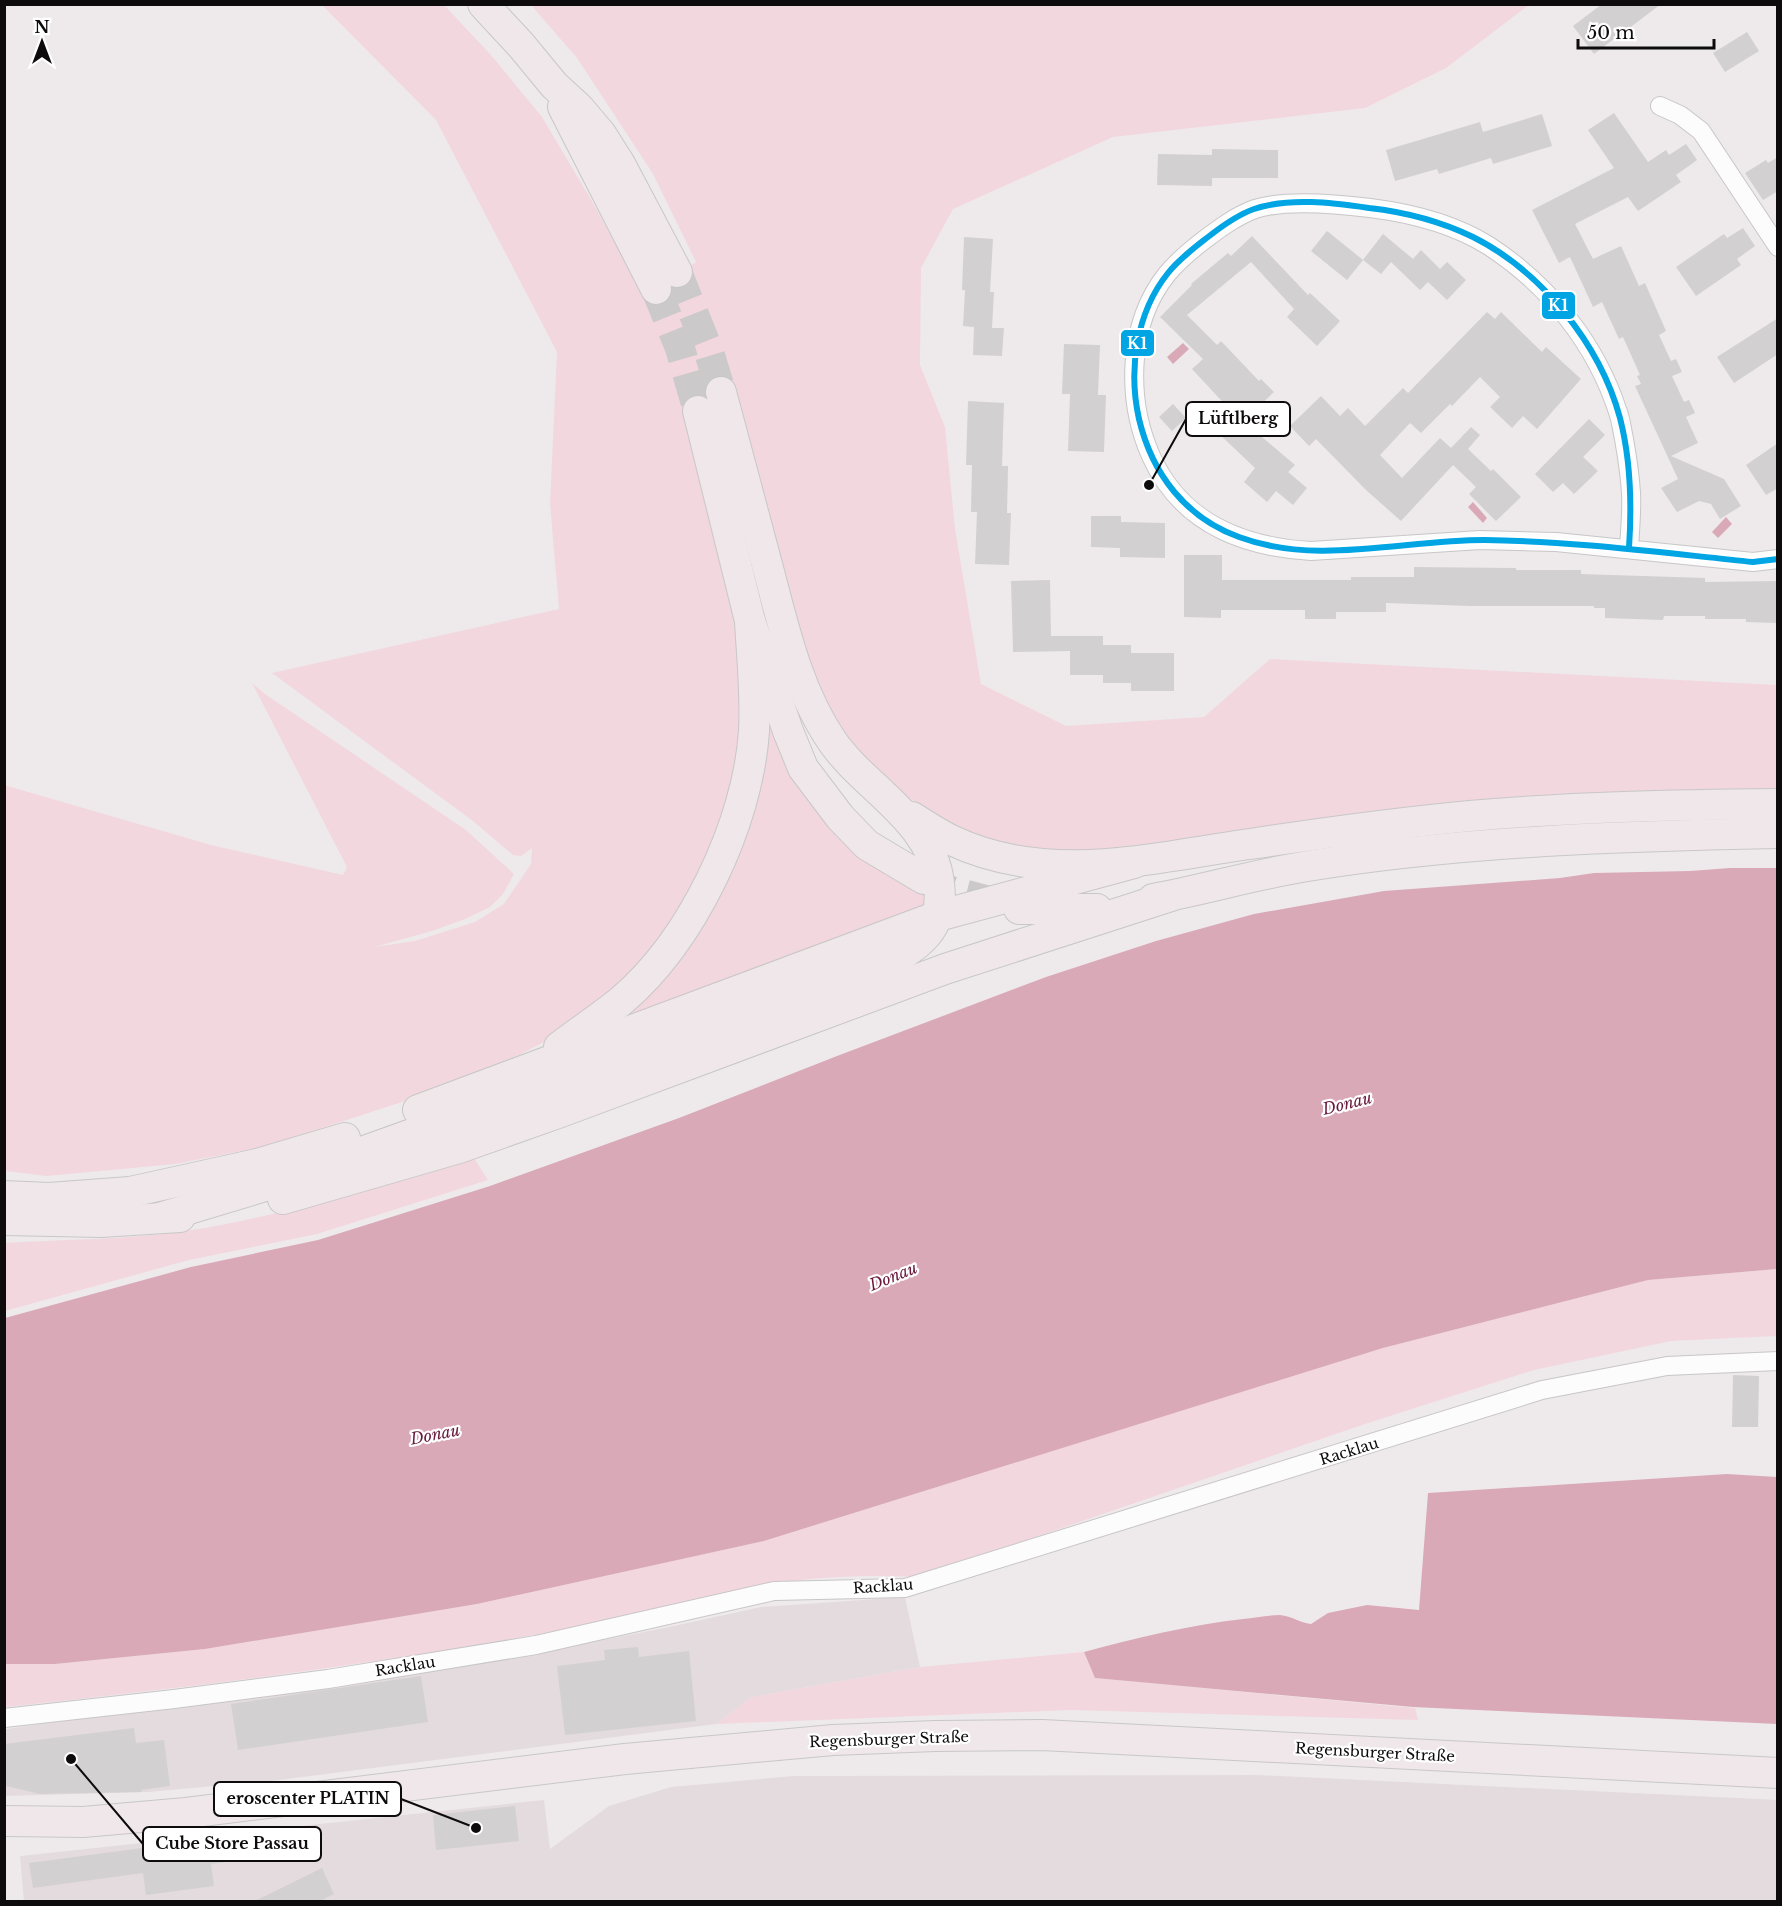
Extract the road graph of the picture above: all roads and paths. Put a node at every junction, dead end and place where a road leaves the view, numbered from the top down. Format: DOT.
graph roads {
  1 [pos="483,4"];
  2 [pos="1660,106"];
  3 [pos="1778,247"];
  4 [pos="667,280"];
  5 [pos="1629,548"];
  6 [pos="1778,560"];
  7 [pos="750,621"];
  8 [pos="1778,804"];
  9 [pos="897,808"];
  10 [pos="1778,833"];
  11 [pos="1134,863"];
  12 [pos="924,879"];
  13 [pos="1171,896"];
  14 [pos="1019,909"];
  15 [pos="938,916"];
  16 [pos="481,1086"];
  17 [pos="4,1196"];
  18 [pos="159,1218"];
  19 [pos="4,1220"];
  20 [pos="1778,1361"];
  21 [pos="4,1718"];
  22 [pos="1778,1773"];
  23 [pos="4,1821"];
  1 -- 4 [label="main road"];
  2 -- 3 [label="street"];
  5 -- 5 [label="street"];
  5 -- 6 [label="street"];
  7 -- 9 [label="main road"];
  7 -- 12 [label="main road"];
  7 -- 16 [label="main road"];
  8 -- 11 [label="main road"];
  9 -- 11 [label="main road"];
  9 -- 15 [label="main road"];
  10 -- 13 [label="main road"];
  11 -- 15 [label="main road"];
  13 -- 14 [label="main road"];
  13 -- 18 [label="main road"];
  15 -- 16 [label="main road"];
  15 -- 18 [label="main road"];
  16 -- 17 [label="main road"];
  18 -- 19 [label="main road"];
  20 -- 21 [label="street, Racklau"];
  22 -- 23 [label="main road, Regensburger Straße"];
}
